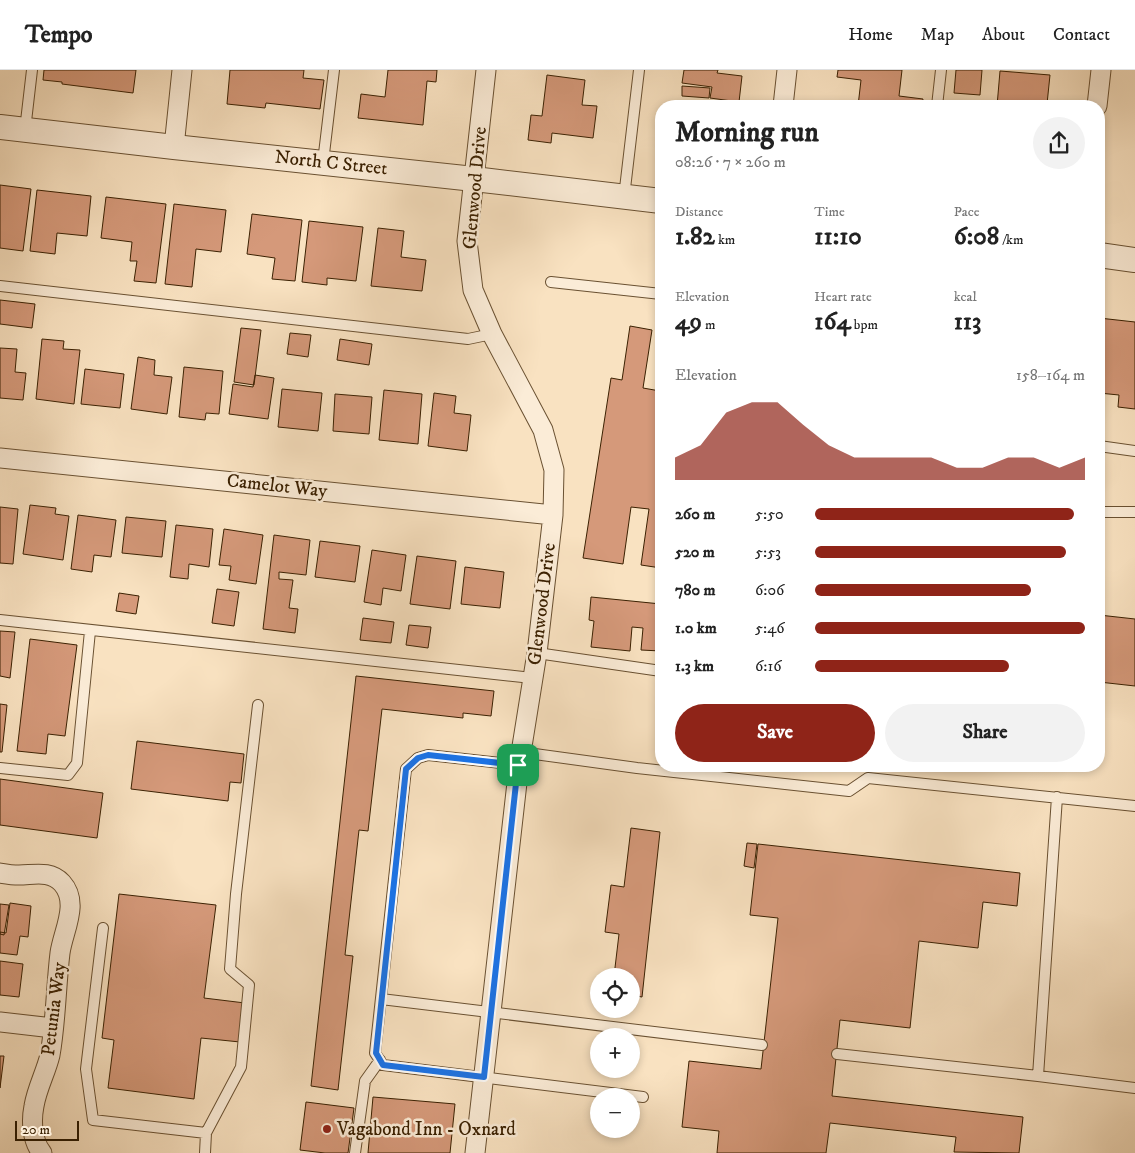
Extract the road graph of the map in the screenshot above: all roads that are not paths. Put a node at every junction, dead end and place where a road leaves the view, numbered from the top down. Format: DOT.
graph roads {
  1 [pos="32,70"];
  2 [pos="182,70"];
  3 [pos="334,70"];
  4 [pos="486,70"];
  5 [pos="639,70"];
  6 [pos="787,70"];
  7 [pos="941,70"];
  8 [pos="1101,70"];
  9 [pos="784,100"];
  10 [pos="938,100"];
  11 [pos="1097,100"];
  12 [pos="0,127"];
  13 [pos="25,130"];
  14 [pos="174,147"];
  15 [pos="323,162"];
  16 [pos="474,179"];
  17 [pos="624,197"];
  18 [pos="655,200"];
  19 [pos="1105,256"];
  20 [pos="1135,260"];
  21 [pos="551,282"];
  22 [pos="0,286"];
  23 [pos="655,293"];
  24 [pos="492,334"];
  25 [pos="1105,447"];
  26 [pos="1135,451"];
  27 [pos="0,458"];
  28 [pos="1105,512"];
  29 [pos="1135,512"];
  30 [pos="553,515"];
  31 [pos="0,620"];
  32 [pos="90,631"];
  33 [pos="537,654"];
  34 [pos="655,670"];
  35 [pos="532,678"];
  36 [pos="258,705"];
  37 [pos="519,758"];
  38 [pos="0,768"];
  39 [pos="655,770"];
  40 [pos="674,772"];
  41 [pos="1057,797"];
  42 [pos="1135,806"];
  43 [pos="0,873"];
  44 [pos="102,928"];
  45 [pos="382,999"];
  46 [pos="491,1013"];
  47 [pos="0,1022"];
  48 [pos="53,1028"];
  49 [pos="762,1045"];
  50 [pos="838,1054"];
  51 [pos="380,1060"];
  52 [pos="1038,1076"];
  53 [pos="484,1077"];
  54 [pos="1135,1088"];
  55 [pos="643,1097"];
  56 [pos="206,1133"];
  57 [pos="40,1151"];
  58 [pos="205,1153"];
  59 [pos="355,1153"];
  60 [pos="475,1153"];
  1 -- 13 [label="lane"];
  2 -- 14 [label="street"];
  3 -- 15 [label="lane"];
  4 -- 16 [label="street, Glenwood Drive"];
  5 -- 17 [label="lane"];
  6 -- 9 [label="street"];
  7 -- 10 [label="lane"];
  8 -- 11 [label="street"];
  12 -- 13 [label="street, North C Street"];
  13 -- 14 [label="street, North C Street"];
  14 -- 15 [label="street, North C Street"];
  15 -- 16 [label="street, North C Street"];
  16 -- 17 [label="street, North C Street"];
  16 -- 24 [label="street, Glenwood Drive"];
  17 -- 18 [label="street, North C Street"];
  19 -- 20 [label="street"];
  21 -- 23 [label="lane"];
  22 -- 24 [label="lane"];
  24 -- 30 [label="street, Glenwood Drive"];
  25 -- 26 [label="lane"];
  27 -- 30 [label="street, Camelot Way"];
  28 -- 29 [label="lane"];
  30 -- 33 [label="street, Glenwood Drive"];
  31 -- 32 [label="lane"];
  32 -- 35 [label="lane"];
  32 -- 38 [label="lane"];
  33 -- 34 [label="lane"];
  33 -- 35 [label="street, Glenwood Drive"];
  35 -- 37 [label="street, Glenwood Drive"];
  36 -- 56 [label="lane"];
  37 -- 39 [label="lane"];
  37 -- 45 [label="lane"];
  37 -- 46 [label="street, Glenwood Drive"];
  40 -- 41 [label="lane"];
  41 -- 42 [label="lane"];
  41 -- 52 [label="lane"];
  43 -- 48 [label="street, Petunia Way"];
  44 -- 56 [label="lane"];
  45 -- 46 [label="lane"];
  45 -- 51 [label="lane"];
  46 -- 49 [label="lane"];
  46 -- 53 [label="street, Glenwood Drive"];
  47 -- 48 [label="street"];
  48 -- 57 [label="street, Petunia Way"];
  50 -- 52 [label="lane"];
  51 -- 53 [label="lane"];
  51 -- 59 [label="lane"];
  52 -- 54 [label="lane"];
  53 -- 55 [label="lane"];
  53 -- 60 [label="street, Glenwood Drive"];
  56 -- 58 [label="lane"];
}
